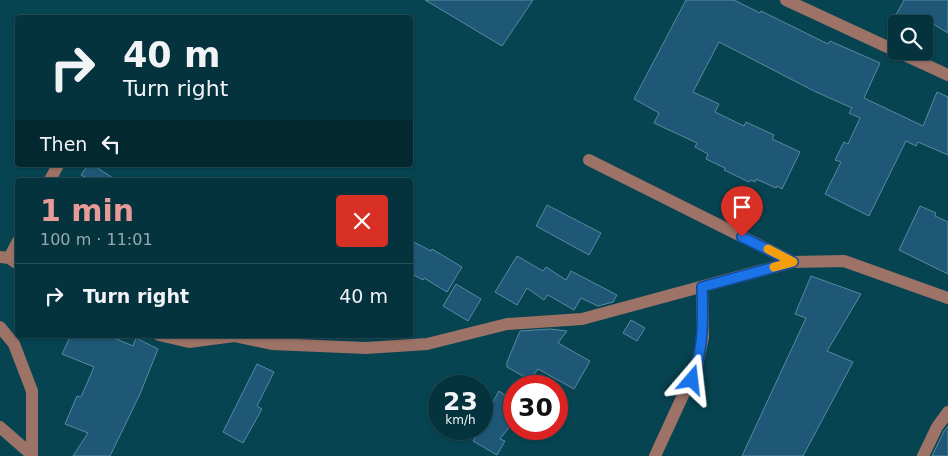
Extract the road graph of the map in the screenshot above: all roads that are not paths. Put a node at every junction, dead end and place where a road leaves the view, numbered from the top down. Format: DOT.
graph roads {
  1 [pos="786,0"];
  2 [pos="888,47"];
  3 [pos="916,60"];
  4 [pos="948,75"];
  5 [pos="589,160"];
  6 [pos="15,247"];
  7 [pos="9,259"];
  8 [pos="793,262"];
  9 [pos="702,287"];
  10 [pos="948,298"];
  11 [pos="0,327"];
  12 [pos="172,338"];
  13 [pos="219,338"];
  14 [pos="244,338"];
  15 [pos="948,412"];
  16 [pos="0,427"];
  17 [pos="32,455"];
  18 [pos="655,456"];
  19 [pos="922,456"];
  1 -- 2 [label="street"];
  3 -- 4 [label="street"];
  5 -- 8 [label="street"];
  6 -- 7 [label="street"];
  8 -- 9 [label="street"];
  8 -- 10 [label="street"];
  9 -- 14 [label="street"];
  9 -- 18 [label="street"];
  11 -- 17 [label="street"];
  12 -- 13 [label="street"];
  15 -- 19 [label="street"];
  16 -- 17 [label="street"];
}
